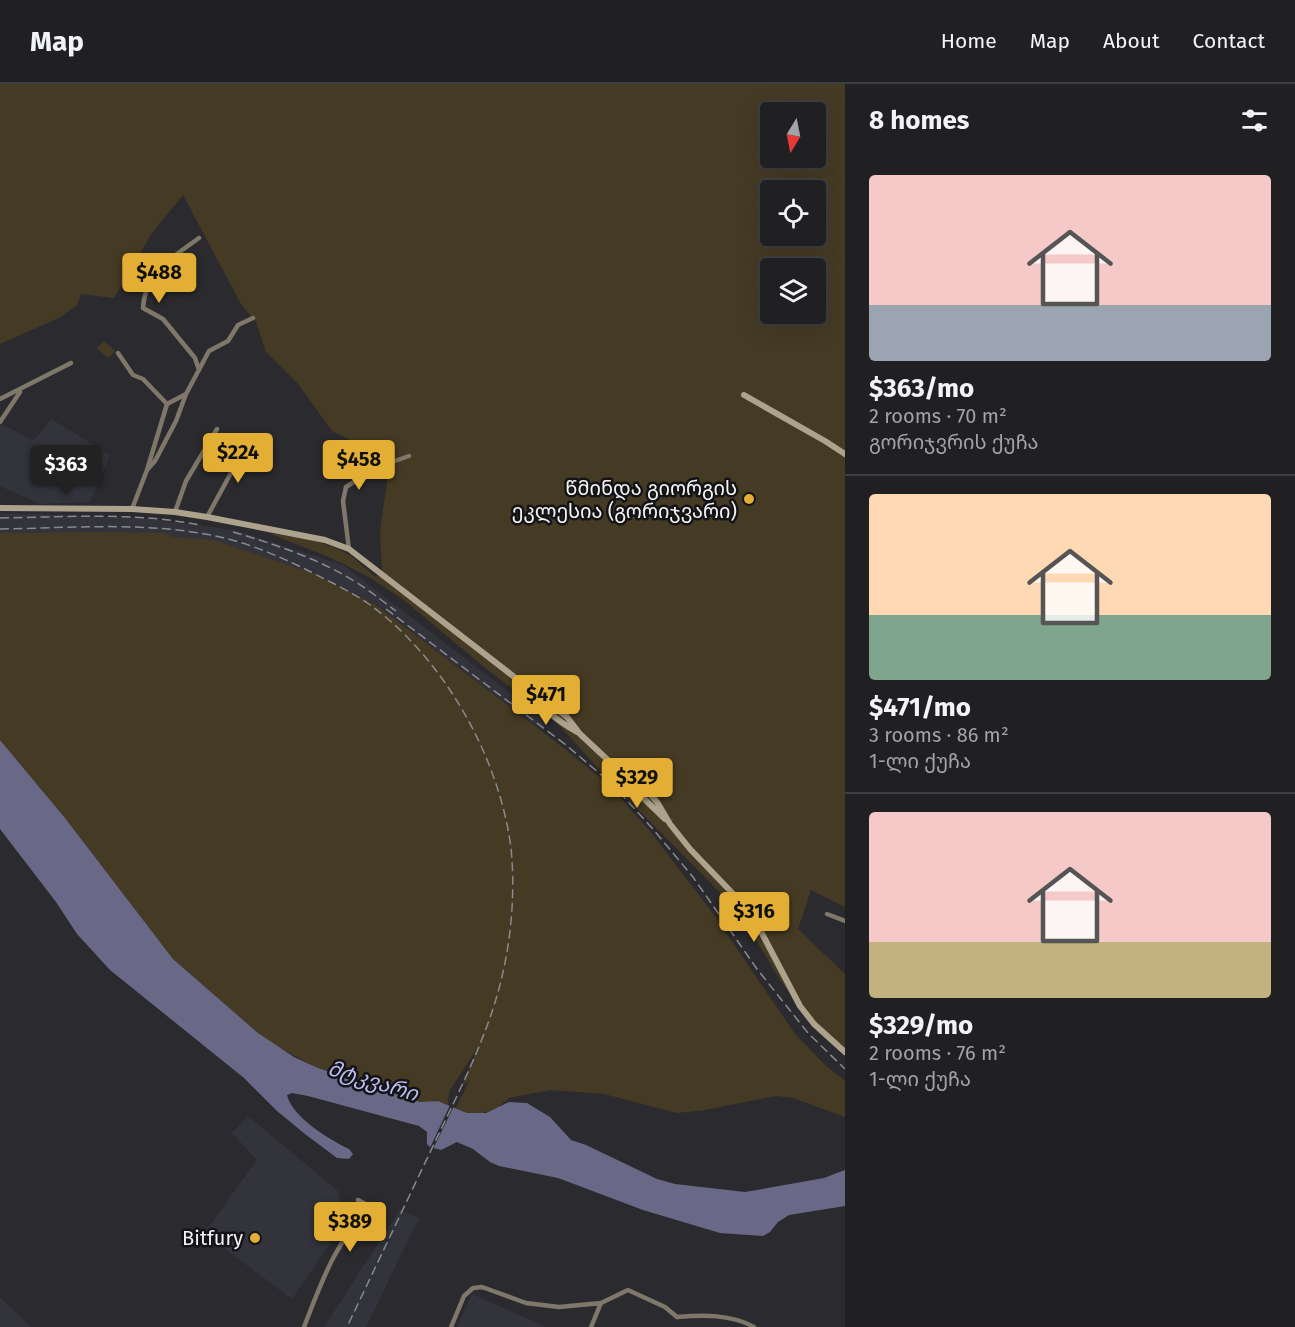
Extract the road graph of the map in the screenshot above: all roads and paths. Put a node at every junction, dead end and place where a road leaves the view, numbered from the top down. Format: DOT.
graph roads {
  1 [pos="199,238"];
  2 [pos="253,318"];
  3 [pos="118,353"];
  4 [pos="71,363"];
  5 [pos="199,370"];
  6 [pos="21,390"];
  7 [pos="186,394"];
  8 [pos="744,395"];
  9 [pos="0,399"];
  10 [pos="167,404"];
  11 [pos="0,422"];
  12 [pos="217,429"];
  13 [pos="249,440"];
  14 [pos="845,454"];
  15 [pos="409,456"];
  16 [pos="147,470"];
  17 [pos="0,508"];
  18 [pos="132,508"];
  19 [pos="175,512"];
  20 [pos="207,517"];
  21 [pos="349,549"];
  22 [pos="827,914"];
  23 [pos="845,921"];
  24 [pos="845,1052"];
  25 [pos="358,1200"];
  26 [pos="602,1303"];
  27 [pos="304,1327"];
  28 [pos="451,1327"];
  29 [pos="591,1327"];
  30 [pos="754,1327"];
  1 -- 5 [label="street"];
  2 -- 5 [label="street"];
  3 -- 10 [label="street"];
  4 -- 6 [label="street"];
  5 -- 7 [label="street"];
  6 -- 9 [label="street"];
  6 -- 11 [label="street"];
  7 -- 10 [label="street"];
  7 -- 16 [label="street"];
  8 -- 14 [label="main road"];
  10 -- 16 [label="street"];
  12 -- 19 [label="street"];
  13 -- 20 [label="street"];
  15 -- 21 [label="street"];
  16 -- 18 [label="street"];
  17 -- 18 [label="main road"];
  18 -- 19 [label="main road"];
  19 -- 20 [label="main road"];
  20 -- 21 [label="main road"];
  21 -- 24 [label="main road"];
  22 -- 23 [label="street"];
  25 -- 27 [label="street"];
  26 -- 28 [label="street"];
  26 -- 29 [label="street"];
  26 -- 30 [label="street"];
}
